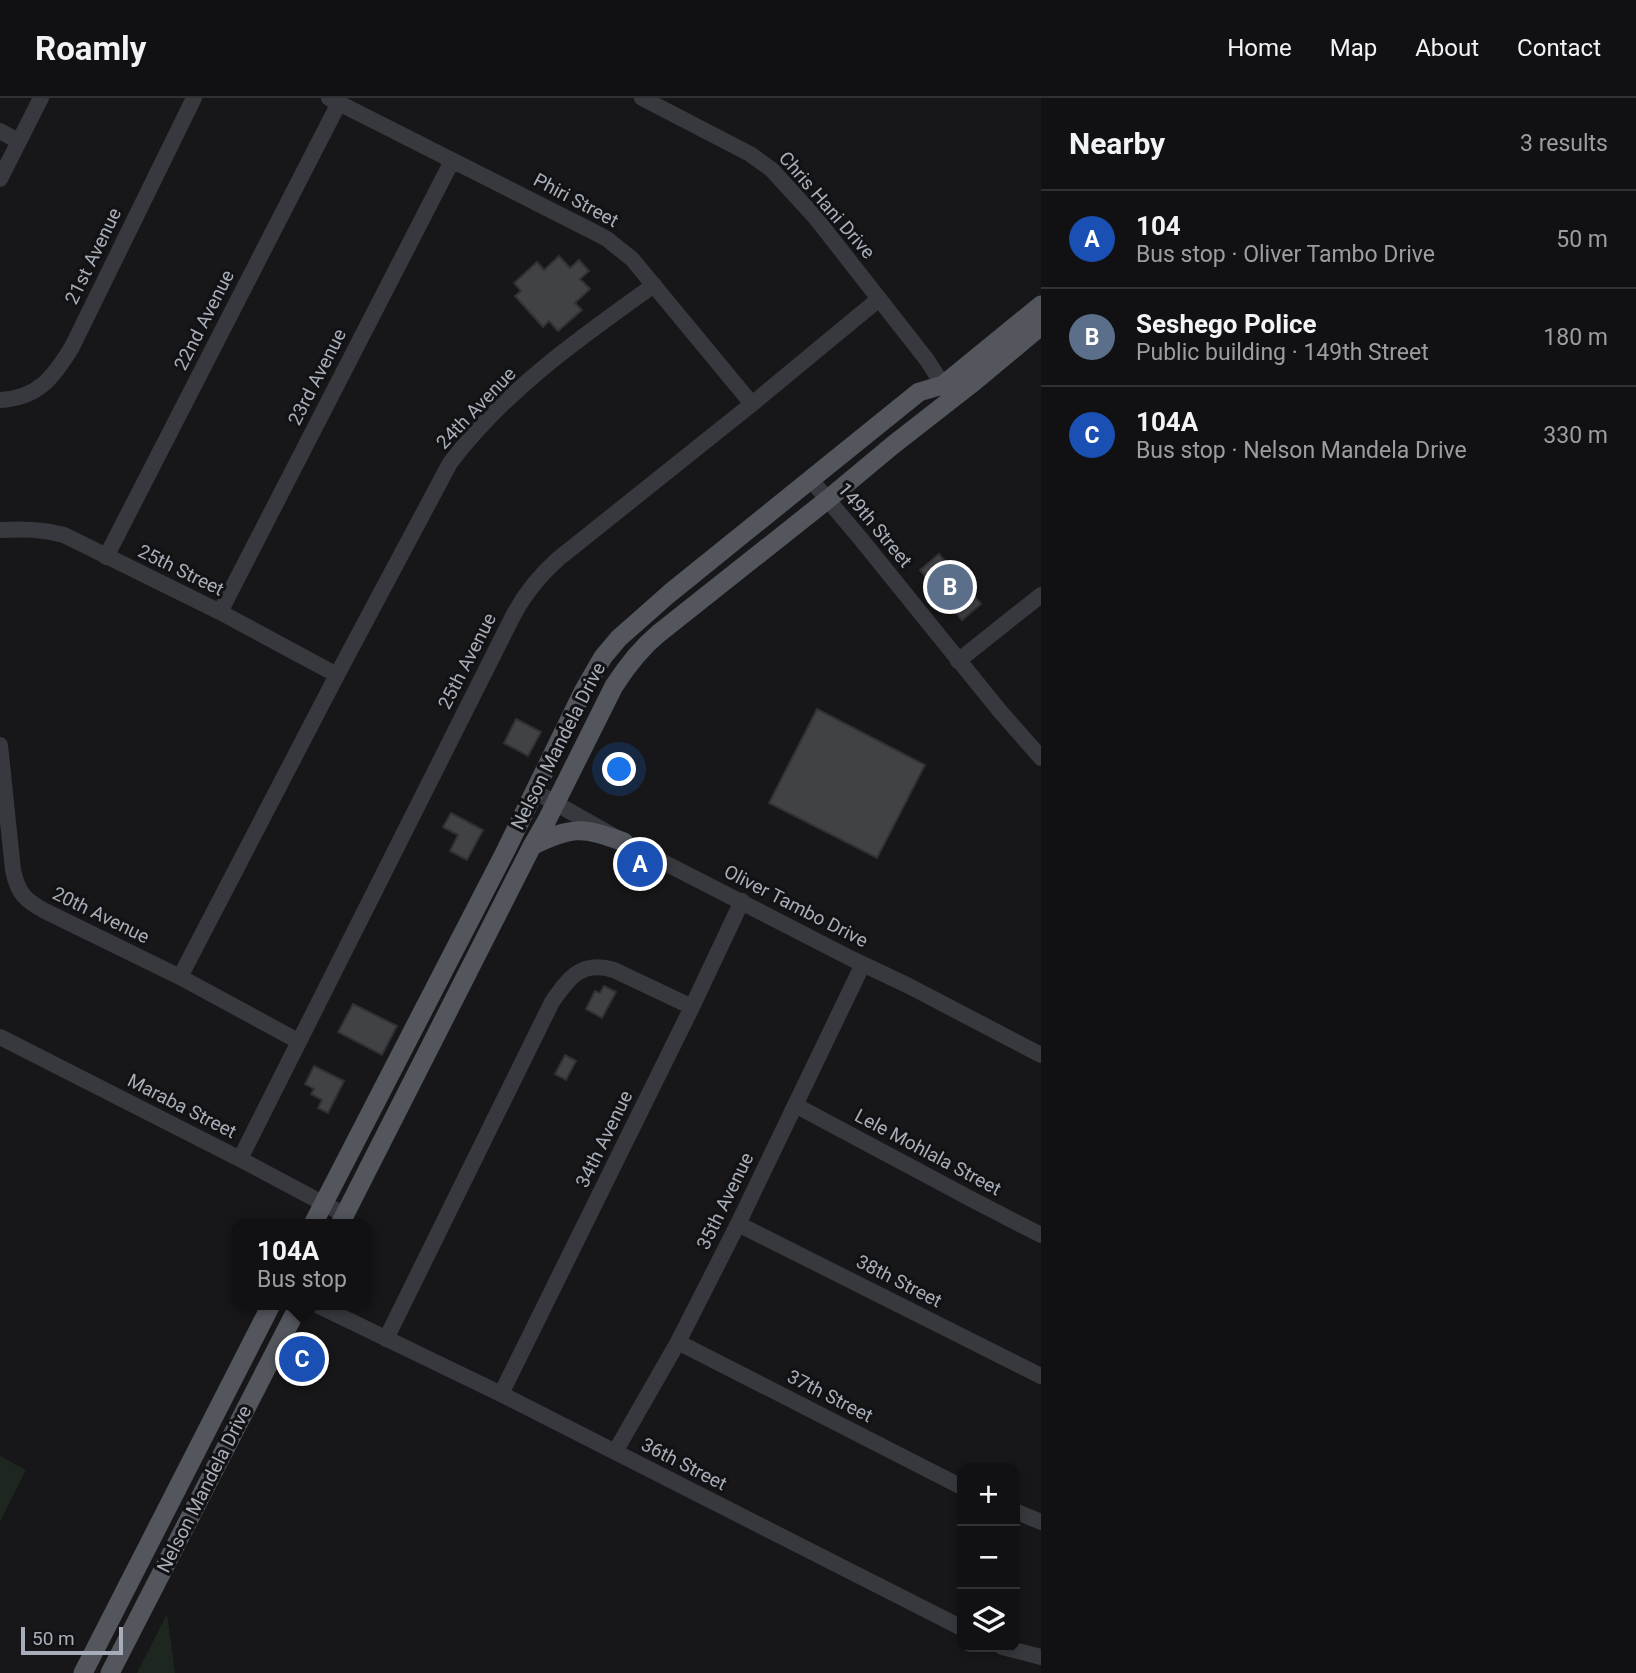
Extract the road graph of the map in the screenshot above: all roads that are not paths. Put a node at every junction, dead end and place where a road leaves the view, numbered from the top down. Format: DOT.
graph roads {
  1 [pos="41,98"];
  2 [pos="194,98"];
  3 [pos="642,98"];
  4 [pos="334,100"];
  5 [pos="0,131"];
  6 [pos="18,141"];
  7 [pos="452,161"];
  8 [pos="0,179"];
  9 [pos="654,285"];
  10 [pos="879,299"];
  11 [pos="1041,305"];
  12 [pos="1041,326"];
  13 [pos="948,391"];
  14 [pos="0,400"];
  15 [pos="752,404"];
  16 [pos="811,480"];
  17 [pos="827,500"];
  18 [pos="0,530"];
  19 [pos="106,557"];
  20 [pos="1041,595"];
  21 [pos="220,612"];
  22 [pos="958,661"];
  23 [pos="337,675"];
  24 [pos="0,744"];
  25 [pos="1041,758"];
  26 [pos="534,791"];
  27 [pos="555,803"];
  28 [pos="624,842"];
  29 [pos="532,846"];
  30 [pos="741,901"];
  31 [pos="863,964"];
  32 [pos="180,977"];
  33 [pos="692,1007"];
  34 [pos="0,1037"];
  35 [pos="298,1041"];
  36 [pos="1039,1049"];
  37 [pos="795,1105"];
  38 [pos="240,1159"];
  39 [pos="323,1203"];
  40 [pos="315,1219"];
  41 [pos="342,1219"];
  42 [pos="738,1224"];
  43 [pos="1041,1235"];
  44 [pos="268,1310"];
  45 [pos="296,1310"];
  46 [pos="327,1310"];
  47 [pos="386,1339"];
  48 [pos="678,1342"];
  49 [pos="1041,1376"];
  50 [pos="501,1394"];
  51 [pos="615,1452"];
  52 [pos="957,1485"];
  53 [pos="1020,1513"];
  54 [pos="1041,1522"];
  55 [pos="957,1625"];
  56 [pos="1020,1652"];
  57 [pos="1041,1657"];
  58 [pos="83,1673"];
  59 [pos="110,1673"];
  1 -- 6 [label="street"];
  2 -- 14 [label="street, 21st Avenue"];
  3 -- 10 [label="street, Chris Hani Drive"];
  4 -- 7 [label="street, Phiri Street"];
  4 -- 19 [label="street, 22nd Avenue"];
  5 -- 6 [label="street"];
  6 -- 8 [label="street"];
  7 -- 9 [label="street, Phiri Street"];
  7 -- 21 [label="street, 23rd Avenue"];
  9 -- 15 [label="street, Phiri Street"];
  9 -- 23 [label="street, 24th Avenue"];
  10 -- 13 [label="street, Chris Hani Drive"];
  10 -- 15 [label="street, 25th Avenue"];
  11 -- 13 [label="main road, Nelson Mandela Drive"];
  12 -- 13 [label="main road, Nelson Mandela Drive"];
  13 -- 16 [label="main road, Nelson Mandela Drive"];
  13 -- 17 [label="main road, Nelson Mandela Drive"];
  15 -- 35 [label="street, 25th Avenue"];
  16 -- 17 [label="street, 149th Street"];
  16 -- 26 [label="main road, Nelson Mandela Drive"];
  17 -- 22 [label="street, 149th Street"];
  17 -- 27 [label="main road, Nelson Mandela Drive"];
  18 -- 19 [label="street, 25th Street"];
  19 -- 21 [label="street, 25th Street"];
  20 -- 22 [label="street"];
  21 -- 23 [label="street, 25th Street"];
  22 -- 25 [label="street, 149th Street"];
  23 -- 32 [label="street, 24th Avenue"];
  24 -- 32 [label="street, 20th Avenue"];
  26 -- 27 [label="street, Oliver Tambo Drive"];
  26 -- 39 [label="main road, Nelson Mandela Drive"];
  27 -- 28 [label="street, Oliver Tambo Drive"];
  27 -- 29 [label="main road, Nelson Mandela Drive"];
  28 -- 29 [label="main road"];
  28 -- 30 [label="street, Oliver Tambo Drive"];
  29 -- 41 [label="main road, Nelson Mandela Drive"];
  30 -- 31 [label="street, Oliver Tambo Drive"];
  30 -- 33 [label="street, 34th Avenue"];
  31 -- 36 [label="street, Oliver Tambo Drive"];
  31 -- 37 [label="street, 35th Avenue"];
  32 -- 35 [label="street, 20th Avenue"];
  33 -- 47 [label="street"];
  33 -- 50 [label="street, 34th Avenue"];
  34 -- 38 [label="street, Maraba Street"];
  35 -- 38 [label="street, 25th Avenue"];
  37 -- 42 [label="street, 35th Avenue"];
  37 -- 43 [label="street, Lele Mohlala Street"];
  38 -- 39 [label="street, Maraba Street"];
  39 -- 40 [label="main road, Nelson Mandela Drive"];
  39 -- 41 [label="street, Maraba Street"];
  42 -- 48 [label="street, 35th Avenue"];
  42 -- 49 [label="street, 38th Street"];
  44 -- 58 [label="main road, Nelson Mandela Drive"];
  45 -- 59 [label="main road, Nelson Mandela Drive"];
  46 -- 47 [label="street, 36th Street"];
  47 -- 50 [label="street, 36th Street"];
  48 -- 51 [label="street, 35th Avenue"];
  48 -- 52 [label="street, 37th Street"];
  50 -- 51 [label="street, 36th Street"];
  51 -- 55 [label="street, 36th Street"];
  53 -- 54 [label="street"];
  56 -- 57 [label="street"];
}
